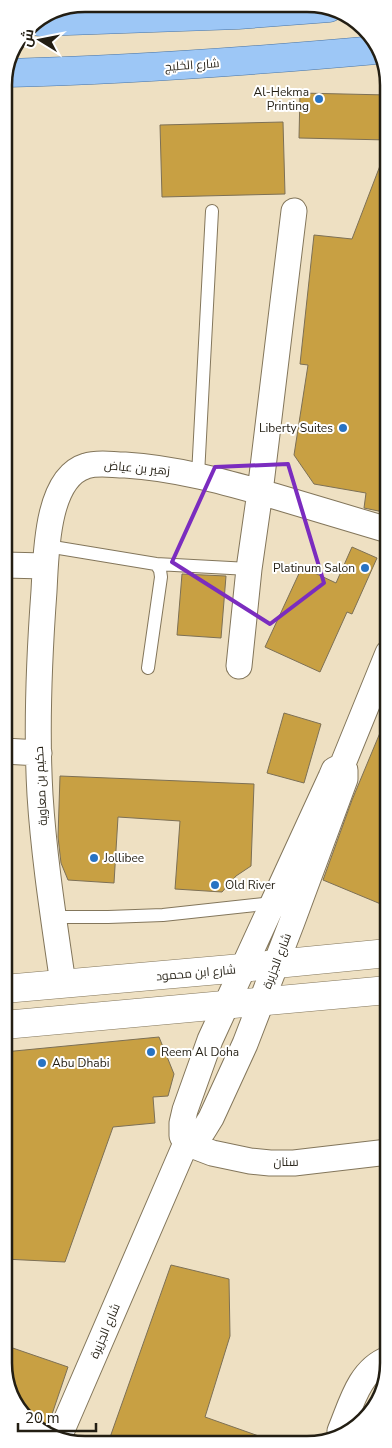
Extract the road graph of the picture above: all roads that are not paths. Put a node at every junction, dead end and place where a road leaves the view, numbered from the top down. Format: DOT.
graph roads {
  1 [pos="252,12"];
  2 [pos="51,21"];
  3 [pos="370,51"];
  4 [pos="14,73"];
  5 [pos="212,211"];
  6 [pos="294,211"];
  7 [pos="198,475"];
  8 [pos="260,492"];
  9 [pos="380,528"];
  10 [pos="156,564"];
  11 [pos="13,565"];
  12 [pos="45,566"];
  13 [pos="249,569"];
  14 [pos="239,666"];
  15 [pos="148,668"];
  16 [pos="380,674"];
  17 [pos="12,751"];
  18 [pos="39,753"];
  19 [pos="342,766"];
  20 [pos="273,903"];
  21 [pos="53,917"];
  22 [pos="379,954"];
  23 [pos="276,964"];
  24 [pos="242,968"];
  25 [pos="63,984"];
  26 [pos="12,988"];
  27 [pos="379,991"];
  28 [pos="262,1000"];
  29 [pos="226,1005"];
  30 [pos="12,1024"];
  31 [pos="186,1143"];
  32 [pos="379,1153"];
  33 [pos="379,1363"];
  34 [pos="342,1426"];
  35 [pos="62,1431"];
  1 -- 2 [label="main road"];
  3 -- 4 [label="main road, شارع الخليج"];
  5 -- 7 [label="lane"];
  6 -- 8 [label="street"];
  7 -- 8 [label="street, زهير بن عياض"];
  7 -- 12 [label="street, زهير بن عياض"];
  8 -- 9 [label="street, زهير بن عياض"];
  8 -- 13 [label="street"];
  10 -- 12 [label="lane"];
  10 -- 13 [label="lane"];
  10 -- 15 [label="lane"];
  11 -- 12 [label="street"];
  12 -- 18 [label="street, حكيم بن معاوية"];
  13 -- 14 [label="street"];
  16 -- 19 [label="street, شارع الجزيرة"];
  17 -- 18 [label="street"];
  18 -- 21 [label="street, حكيم بن معاوية"];
  19 -- 20 [label="street, شارع الجزيرة"];
  19 -- 23 [label="street, شارع الجزيرة"];
  20 -- 21 [label="lane"];
  20 -- 24 [label="street, شارع الجزيرة"];
  21 -- 25 [label="street, حكيم بن معاوية"];
  22 -- 23 [label="street, شارع ابن محمود"];
  23 -- 24 [label="street, شارع ابن محمود"];
  23 -- 28 [label="street, شارع الجزيرة"];
  24 -- 25 [label="street, شارع ابن محمود"];
  24 -- 29 [label="street, شارع الجزيرة"];
  25 -- 26 [label="street, شارع ابن محمود"];
  27 -- 28 [label="street"];
  28 -- 29 [label="street"];
  28 -- 31 [label="street, شارع الجزيرة"];
  29 -- 30 [label="street"];
  29 -- 31 [label="street, شارع الجزيرة"];
  31 -- 32 [label="street, سنان"];
  31 -- 35 [label="street, شارع الجزيرة"];
  33 -- 34 [label="street"];
}
